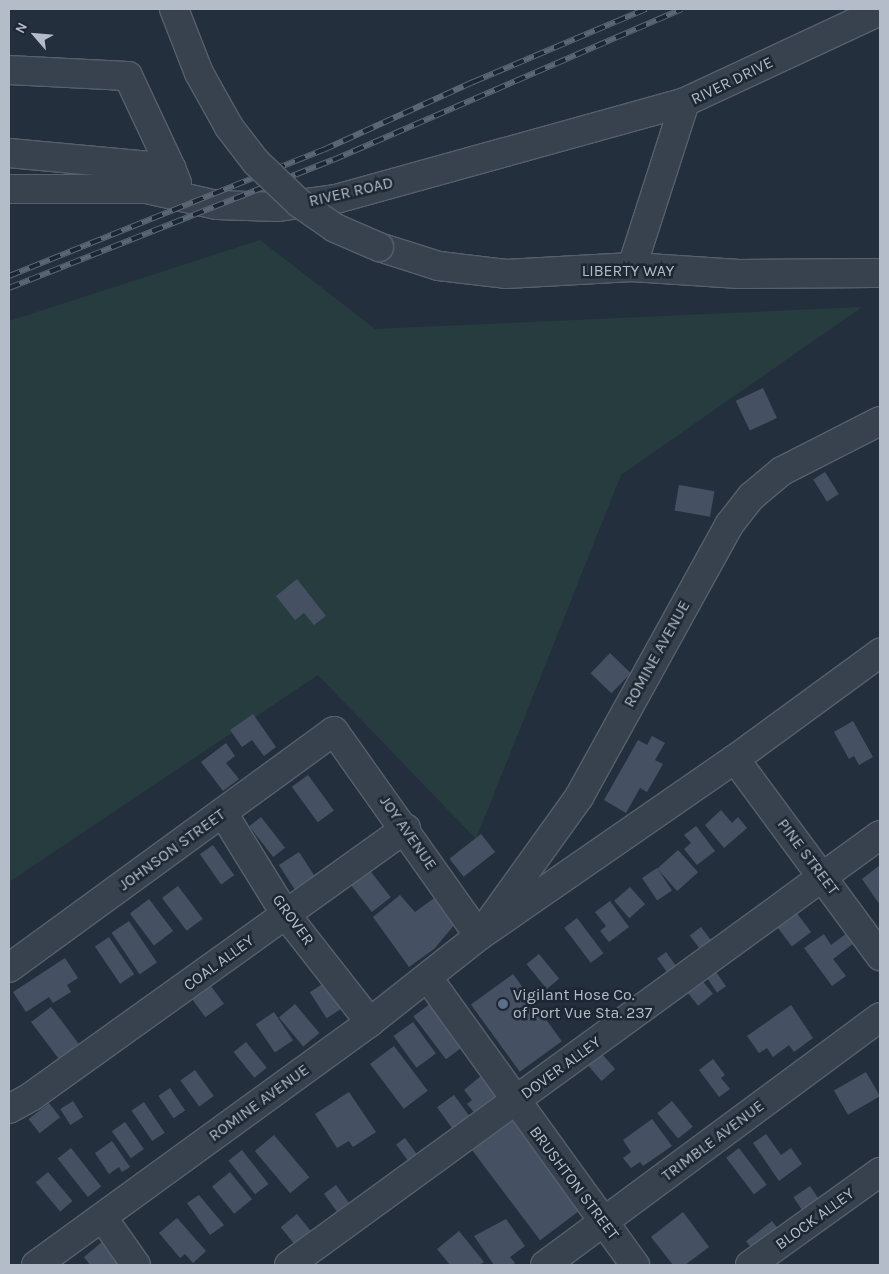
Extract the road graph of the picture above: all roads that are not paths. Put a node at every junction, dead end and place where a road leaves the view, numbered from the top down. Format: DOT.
graph roads {
  1 [pos="174,9"];
  2 [pos="880,11"];
  3 [pos="9,70"];
  4 [pos="685,102"];
  5 [pos="9,152"];
  6 [pos="171,168"];
  7 [pos="9,189"];
  8 [pos="182,197"];
  9 [pos="632,267"];
  10 [pos="880,273"];
  11 [pos="880,420"];
  12 [pos="880,652"];
  13 [pos="334,731"];
  14 [pos="735,759"];
  15 [pos="223,814"];
  16 [pos="406,828"];
  17 [pos="880,835"];
  18 [pos="823,876"];
  19 [pos="286,915"];
  20 [pos="479,936"];
  21 [pos="880,956"];
  22 [pos="9,968"];
  23 [pos="428,978"];
  24 [pos="880,1017"];
  25 [pos="370,1022"];
  26 [pos="20,1102"];
  27 [pos="514,1102"];
  28 [pos="880,1172"];
  29 [pos="102,1218"];
  30 [pos="604,1222"];
  31 [pos="36,1265"];
  32 [pos="136,1265"];
  33 [pos="290,1265"];
  34 [pos="545,1265"];
  35 [pos="635,1265"];
  36 [pos="750,1265"];
  1 -- 9 [label="street, LIBERTY WAY, bridge"];
  2 -- 4 [label="street, RIVER DRIVE"];
  3 -- 6 [label="street"];
  4 -- 8 [label="street, RIVER ROAD"];
  4 -- 9 [label="street, RIVER DRIVE"];
  5 -- 6 [label="street"];
  6 -- 8 [label="street"];
  7 -- 8 [label="street, RIVER ROAD"];
  9 -- 10 [label="street, LIBERTY WAY"];
  11 -- 20 [label="street, ROMINE AVENUE"];
  12 -- 14 [label="street, ROMINE AVENUE"];
  13 -- 15 [label="street, JOHNSON STREET"];
  13 -- 16 [label="street, JOY AVENUE"];
  14 -- 18 [label="street, PINE STREET"];
  14 -- 20 [label="street, ROMINE AVENUE"];
  15 -- 19 [label="street, GROVER"];
  15 -- 22 [label="street, JOHNSON STREET"];
  16 -- 19 [label="street, COAL ALLEY"];
  16 -- 20 [label="street, JOY AVENUE"];
  17 -- 18 [label="street, DOVER ALLEY"];
  18 -- 21 [label="street, PINE STREET"];
  18 -- 27 [label="street, DOVER ALLEY"];
  19 -- 25 [label="street, GROVER"];
  19 -- 26 [label="street, COAL ALLEY"];
  20 -- 23 [label="street, ROMINE AVENUE"];
  23 -- 25 [label="street, ROMINE AVENUE"];
  23 -- 27 [label="street, BRUSHTON STREET"];
  24 -- 30 [label="street, TRIMBLE AVENUE"];
  25 -- 29 [label="street, ROMINE AVENUE"];
  27 -- 30 [label="street, BRUSHTON STREET"];
  27 -- 33 [label="street, DOVER ALLEY"];
  28 -- 36 [label="street, BLOCK ALLEY"];
  29 -- 31 [label="street, ROMINE AVENUE"];
  29 -- 32 [label="street"];
  30 -- 34 [label="street, TRIMBLE AVENUE"];
  30 -- 35 [label="street, BRUSHTON STREET"];
}
